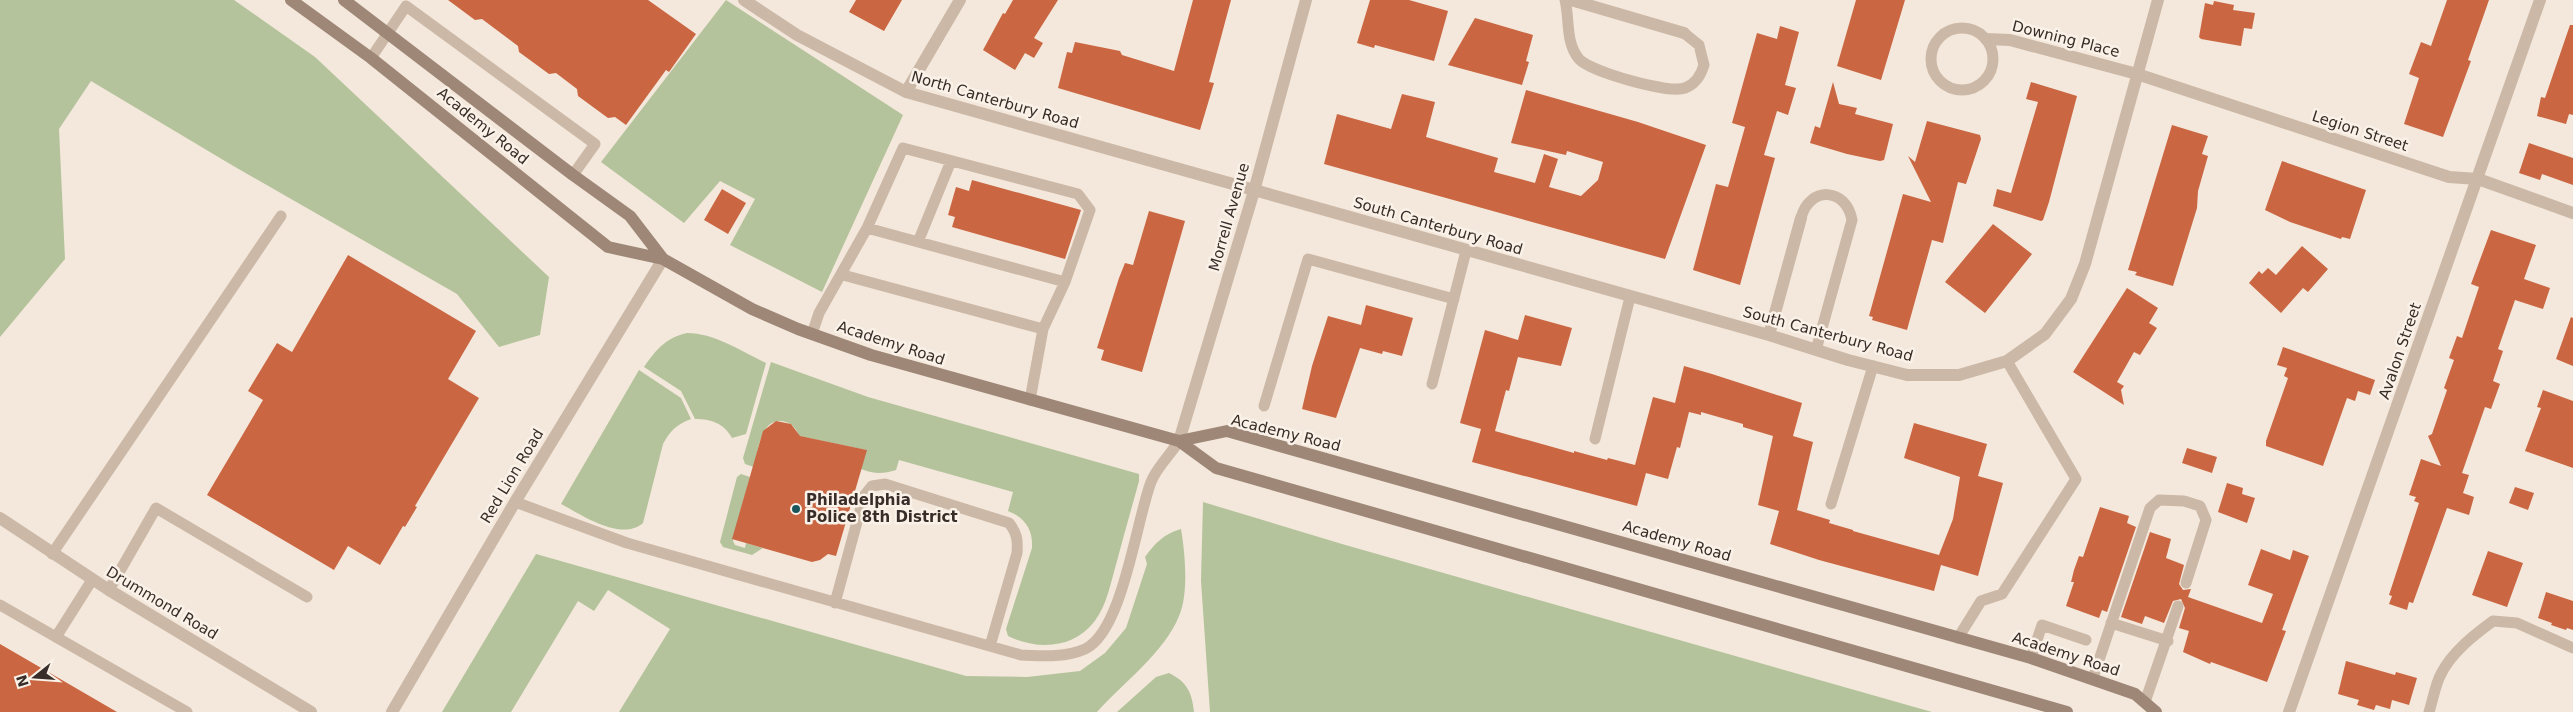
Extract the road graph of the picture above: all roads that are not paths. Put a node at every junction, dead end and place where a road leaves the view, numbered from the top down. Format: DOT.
graph roads {
  1 [pos="291,0"];
  2 [pos="344,0"];
  3 [pos="744,0"];
  4 [pos="960,0"];
  5 [pos="1306,0"];
  6 [pos="1565,0"];
  7 [pos="1571,0"];
  8 [pos="2158,0"];
  9 [pos="2540,0"];
  10 [pos="401,3"];
  11 [pos="388,33"];
  12 [pos="1684,33"];
  13 [pos="1986,39"];
  14 [pos="371,58"];
  15 [pos="2137,74"];
  16 [pos="906,92"];
  17 [pos="951,161"];
  18 [pos="573,175"];
  19 [pos="2478,179"];
  20 [pos="1254,191"];
  21 [pos="2573,213"];
  22 [pos="280,216"];
  23 [pos="1801,218"];
  24 [pos="868,228"];
  25 [pos="918,242"];
  26 [pos="1466,251"];
  27 [pos="662,259"];
  28 [pos="842,276"];
  29 [pos="1065,282"];
  30 [pos="1630,297"];
  31 [pos="1454,299"];
  32 [pos="1043,329"];
  33 [pos="812,334"];
  34 [pos="1769,335"];
  35 [pos="1816,350"];
  36 [pos="2007,361"];
  37 [pos="1873,366"];
  38 [pos="1432,384"];
  39 [pos="1030,400"];
  40 [pos="1264,406"];
  41 [pos="1595,439"];
  42 [pos="1180,441"];
  43 [pos="515,502"];
  44 [pos="1831,504"];
  45 [pos="0,518"];
  46 [pos="52,554"];
  47 [pos="92,580"];
  48 [pos="2186,583"];
  49 [pos="108,590"];
  50 [pos="307,597"];
  51 [pos="836,602"];
  52 [pos="0,605"];
  53 [pos="2178,606"];
  54 [pos="2111,623"];
  55 [pos="56,637"];
  56 [pos="1958,638"];
  57 [pos="2086,640"];
  58 [pos="2168,641"];
  59 [pos="990,646"];
  60 [pos="2573,648"];
  61 [pos="2031,658"];
  62 [pos="2093,678"];
  63 [pos="2145,702"];
  64 [pos="187,712"];
  65 [pos="311,712"];
  66 [pos="392,712"];
  67 [pos="2067,712"];
  68 [pos="2156,712"];
  69 [pos="2289,712"];
  70 [pos="2429,712"];
  1 -- 14 [label="main road, Academy Road"];
  2 -- 11 [label="main road, Academy Road"];
  3 -- 16 [label="street, North Canterbury Road"];
  4 -- 16 [label="street"];
  5 -- 20 [label="street, Morrell Avenue"];
  6 -- 12 [label="lane"];
  7 -- 12 [label="street"];
  8 -- 15 [label="street, South Canterbury Road"];
  9 -- 19 [label="street, Avalon Street"];
  10 -- 11 [label="lane"];
  10 -- 18 [label="lane"];
  11 -- 14 [label="lane"];
  11 -- 18 [label="main road, Academy Road"];
  13 -- 13 [label="lane"];
  13 -- 15 [label="street, Downing Place"];
  14 -- 27 [label="main road, Academy Road"];
  15 -- 19 [label="street, Legion Street"];
  15 -- 36 [label="street, South Canterbury Road"];
  16 -- 20 [label="street, North Canterbury Road"];
  17 -- 24 [label="lane"];
  17 -- 25 [label="lane"];
  17 -- 29 [label="lane"];
  18 -- 27 [label="main road, Academy Road"];
  19 -- 21 [label="street, Legion Street"];
  19 -- 69 [label="street, Avalon Street"];
  20 -- 26 [label="street, South Canterbury Road"];
  20 -- 42 [label="street, Morrell Avenue"];
  22 -- 46 [label="lane"];
  23 -- 34 [label="street"];
  23 -- 35 [label="lane"];
  24 -- 25 [label="lane"];
  24 -- 28 [label="lane"];
  25 -- 29 [label="lane"];
  26 -- 30 [label="street, South Canterbury Road"];
  26 -- 31 [label="lane"];
  27 -- 33 [label="main road, Academy Road"];
  27 -- 43 [label="street, Red Lion Road"];
  28 -- 32 [label="lane"];
  28 -- 33 [label="lane"];
  29 -- 32 [label="lane"];
  30 -- 34 [label="street, South Canterbury Road"];
  30 -- 41 [label="lane"];
  31 -- 38 [label="lane"];
  31 -- 40 [label="lane"];
  32 -- 39 [label="lane"];
  33 -- 39 [label="main road, Academy Road"];
  34 -- 35 [label="street, South Canterbury Road"];
  35 -- 37 [label="street, South Canterbury Road"];
  36 -- 37 [label="street, South Canterbury Road"];
  36 -- 56 [label="lane"];
  37 -- 44 [label="lane"];
  39 -- 42 [label="main road, Academy Road"];
  42 -- 56 [label="main road, Academy Road"];
  42 -- 59 [label="lane"];
  42 -- 67 [label="main road, Academy Road"];
  43 -- 51 [label="lane"];
  43 -- 66 [label="street, Red Lion Road"];
  45 -- 46 [label="street, Drummond Road"];
  46 -- 47 [label="street, Drummond Road"];
  47 -- 49 [label="street, Drummond Road"];
  47 -- 55 [label="lane"];
  48 -- 54 [label="lane"];
  49 -- 50 [label="lane"];
  49 -- 65 [label="street, Drummond Road"];
  51 -- 59 [label="lane"];
  51 -- 59 [label="lane"];
  52 -- 55 [label="lane"];
  53 -- 58 [label="lane"];
  54 -- 58 [label="lane"];
  54 -- 62 [label="lane"];
  55 -- 64 [label="lane"];
  56 -- 61 [label="main road, Academy Road"];
  57 -- 61 [label="lane"];
  58 -- 63 [label="lane"];
  60 -- 70 [label="lane"];
  61 -- 62 [label="main road, Academy Road"];
  62 -- 63 [label="main road, Academy Road"];
  63 -- 68 [label="main road, Academy Road"];
}
